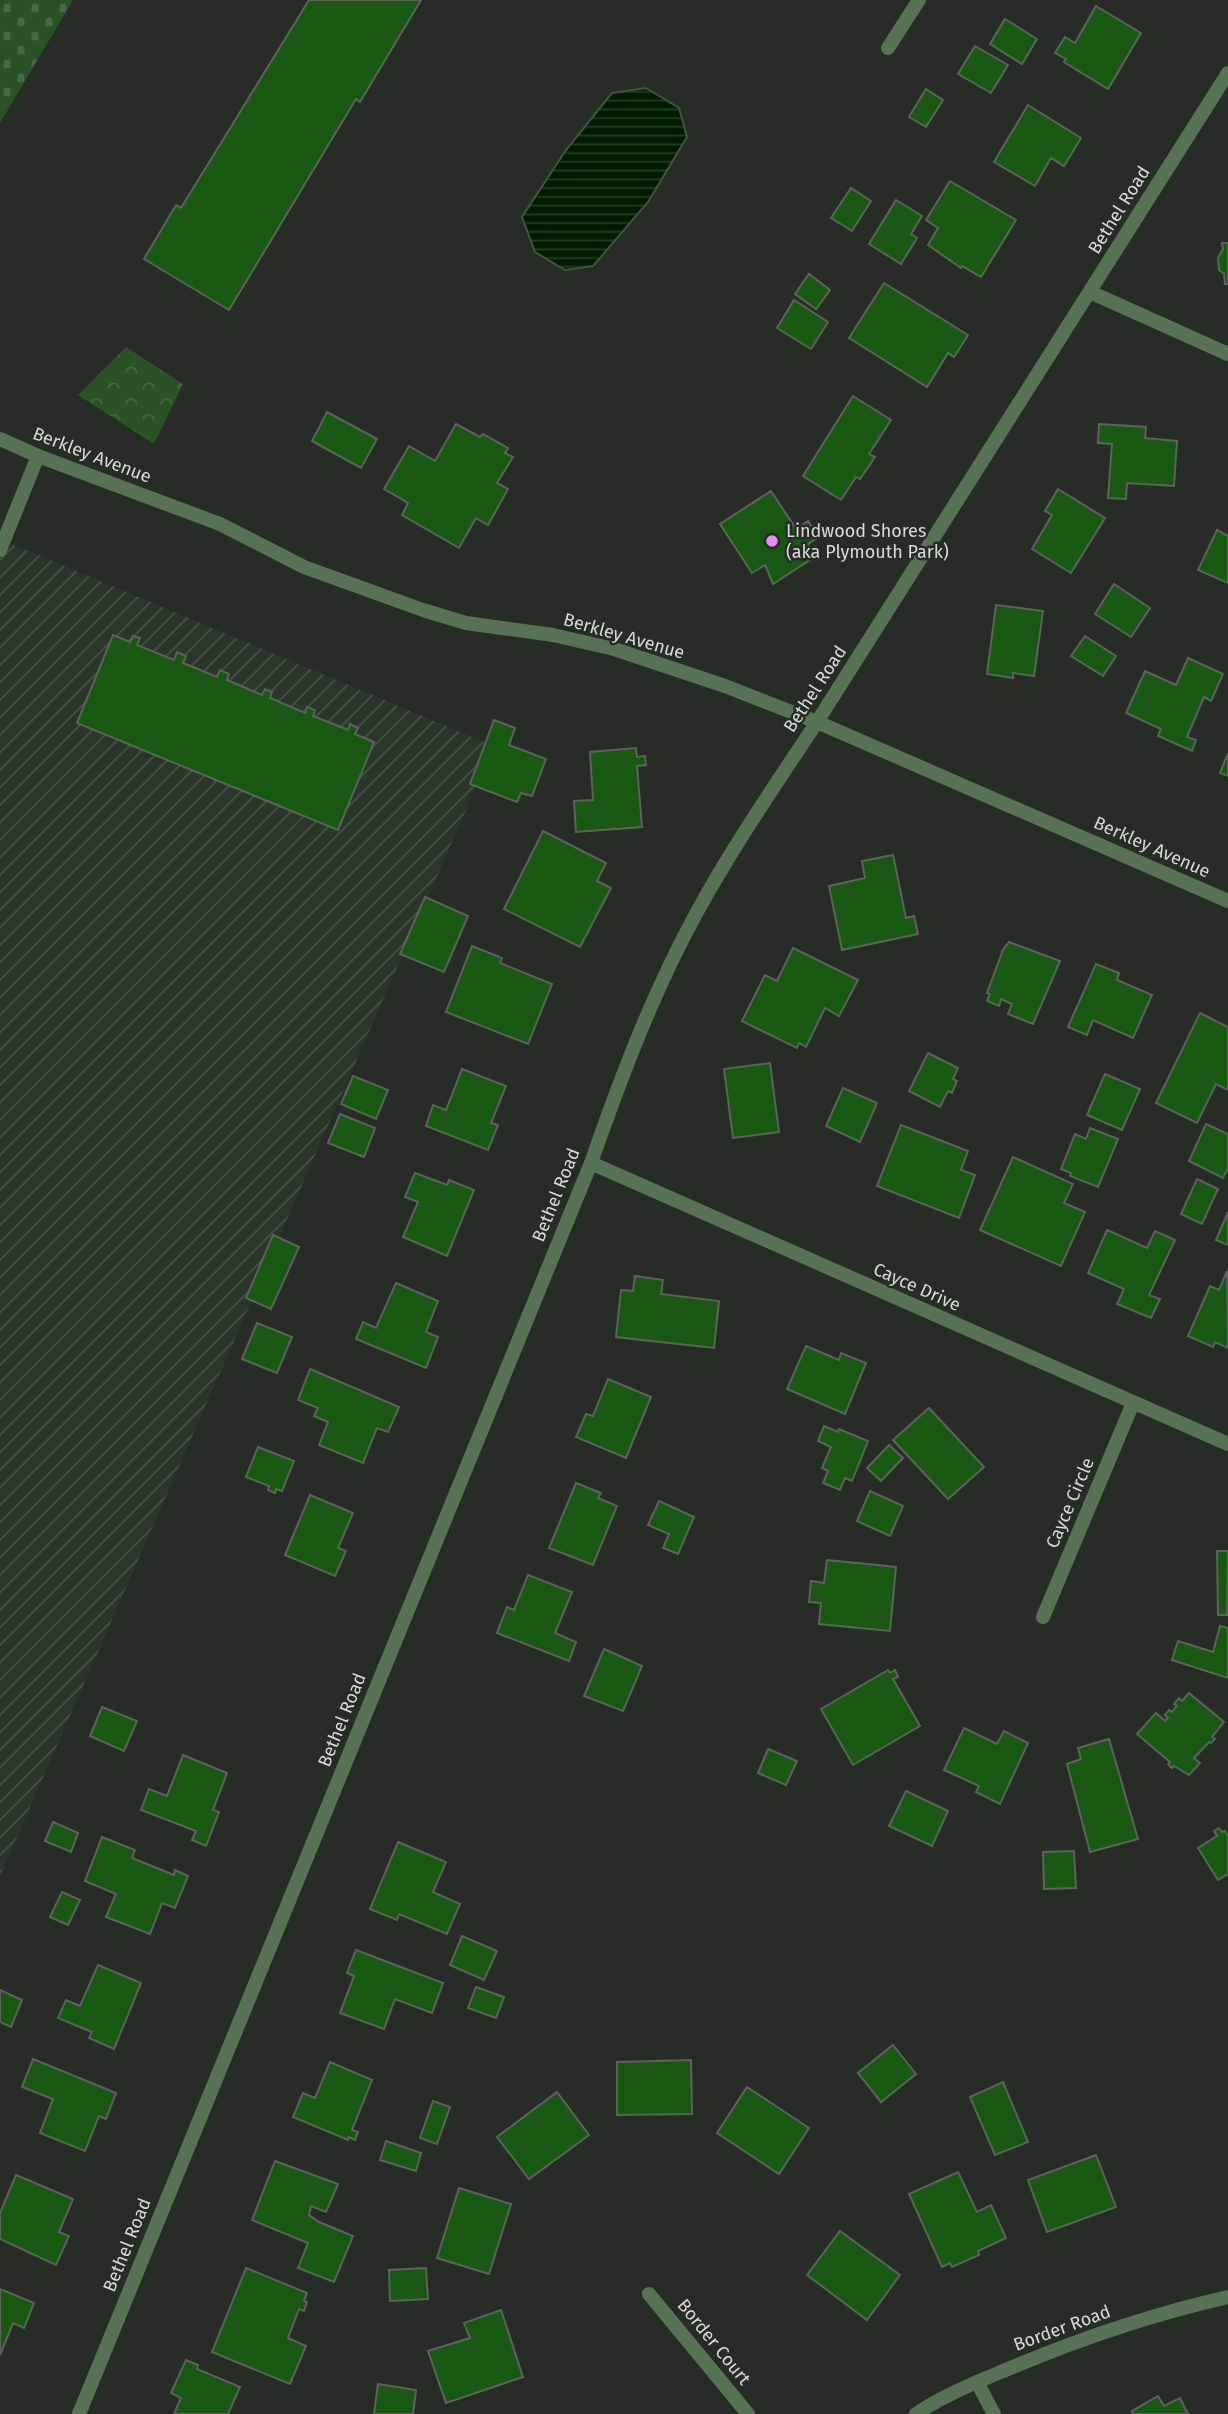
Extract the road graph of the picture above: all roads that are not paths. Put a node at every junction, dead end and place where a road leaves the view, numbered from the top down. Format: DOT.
graph roads {
  1 [pos="919,0"];
  2 [pos="888,48"];
  3 [pos="1228,73"];
  4 [pos="1090,292"];
  5 [pos="1228,355"];
  6 [pos="0,439"];
  7 [pos="38,456"];
  8 [pos="0,550"];
  9 [pos="817,722"];
  10 [pos="1228,901"];
  11 [pos="591,1163"];
  12 [pos="1133,1404"];
  13 [pos="1228,1444"];
  14 [pos="1043,1617"];
  15 [pos="649,2294"];
  16 [pos="1228,2297"];
  17 [pos="977,2382"];
  18 [pos="79,2414"];
  19 [pos="748,2414"];
  20 [pos="916,2414"];
  21 [pos="994,2414"];
  1 -- 2 [label="street"];
  3 -- 4 [label="street, Bethel Road"];
  4 -- 5 [label="street"];
  4 -- 9 [label="street, Bethel Road"];
  6 -- 7 [label="street, Berkley Avenue"];
  7 -- 8 [label="street"];
  7 -- 9 [label="street, Berkley Avenue"];
  9 -- 10 [label="street, Berkley Avenue"];
  9 -- 11 [label="street, Bethel Road"];
  11 -- 12 [label="street, Cayce Drive"];
  11 -- 18 [label="street, Bethel Road"];
  12 -- 13 [label="street, Cayce Drive"];
  12 -- 14 [label="street, Cayce Circle"];
  15 -- 19 [label="street, Border Court"];
  16 -- 17 [label="street, Border Road"];
  17 -- 20 [label="street, Border Road"];
  17 -- 21 [label="street"];
}
